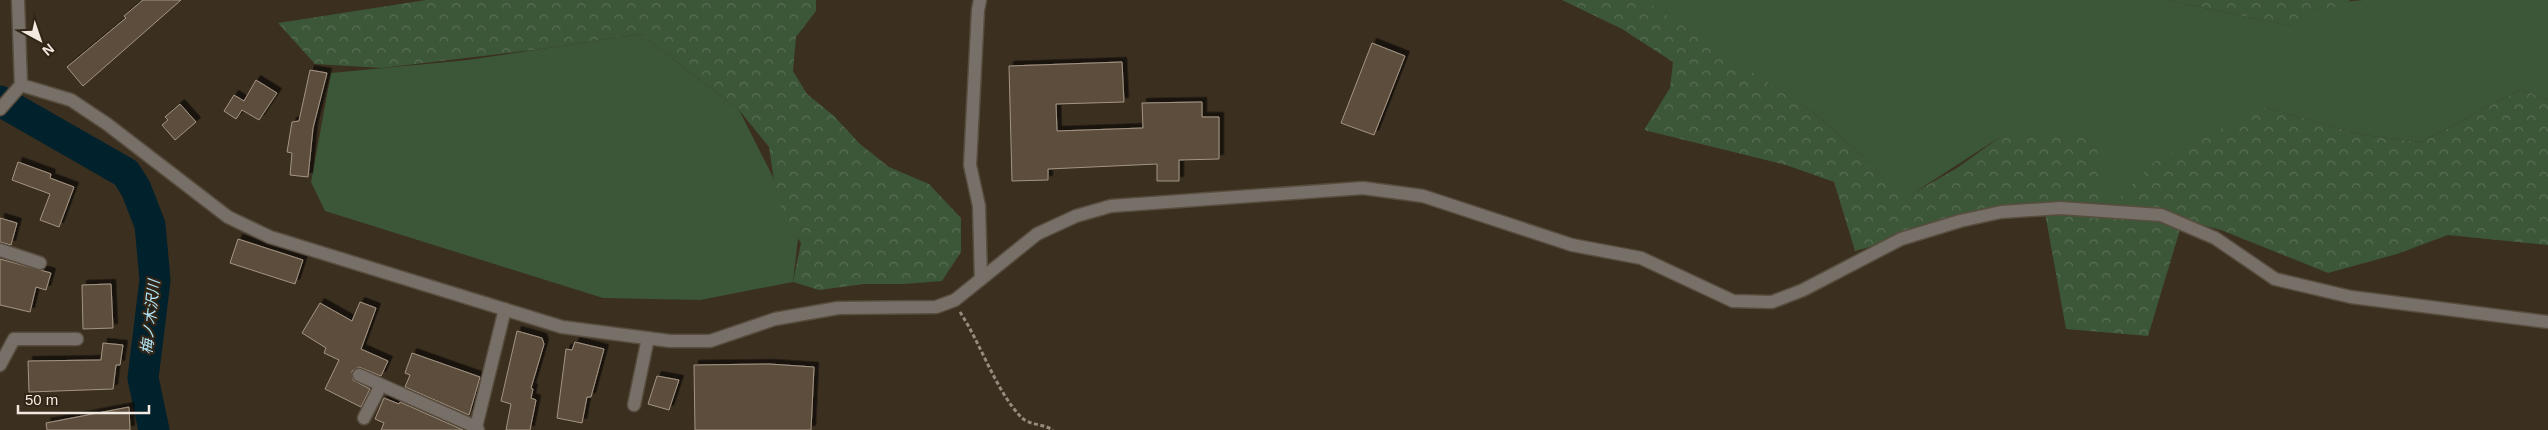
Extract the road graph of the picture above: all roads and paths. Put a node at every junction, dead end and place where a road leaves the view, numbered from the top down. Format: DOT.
graph roads {
  1 [pos="18,0"];
  2 [pos="980,0"];
  3 [pos="19,87"];
  4 [pos="0,109"];
  5 [pos="0,250"];
  6 [pos="40,263"];
  7 [pos="981,279"];
  8 [pos="955,300"];
  9 [pos="505,309"];
  10 [pos="2548,322"];
  11 [pos="648,338"];
  12 [pos="77,339"];
  13 [pos="0,365"];
  14 [pos="359,375"];
  15 [pos="381,385"];
  16 [pos="634,404"];
  17 [pos="364,418"];
  18 [pos="477,428"];
  19 [pos="1053,430"];
  1 -- 3 [label="street"];
  2 -- 7 [label="street"];
  3 -- 4 [label="street"];
  3 -- 9 [label="street"];
  5 -- 6 [label="street"];
  7 -- 8 [label="street"];
  7 -- 10 [label="street"];
  8 -- 11 [label="street"];
  8 -- 19 [label="path"];
  9 -- 11 [label="street"];
  9 -- 18 [label="street"];
  11 -- 16 [label="street"];
  12 -- 13 [label="street"];
  14 -- 15 [label="street"];
  15 -- 17 [label="street"];
  15 -- 18 [label="street"];
}
